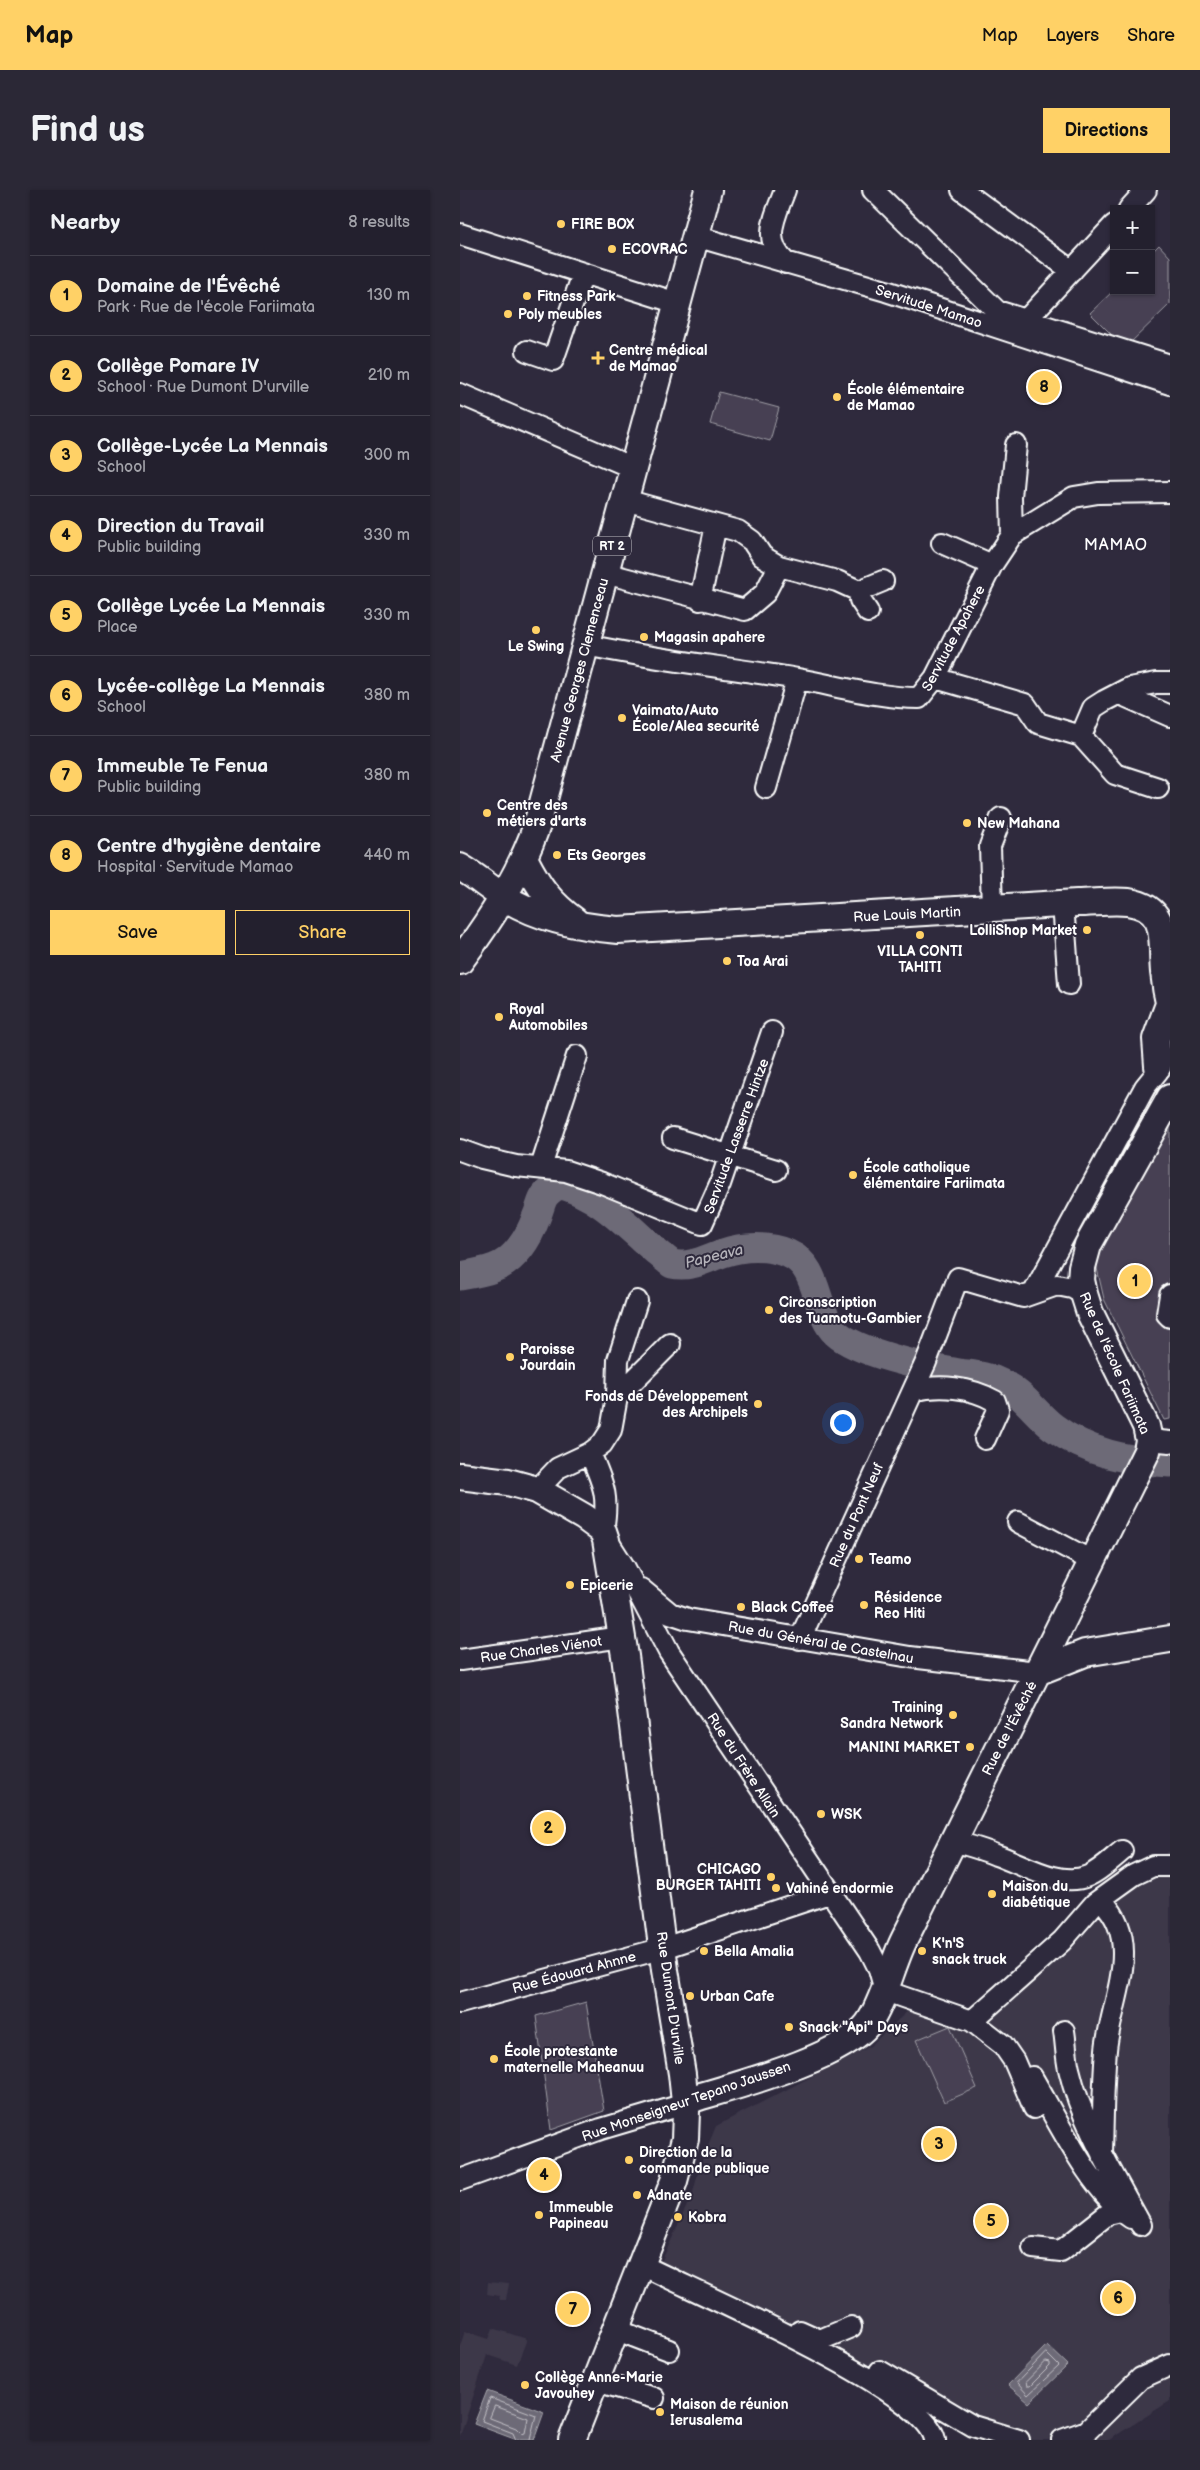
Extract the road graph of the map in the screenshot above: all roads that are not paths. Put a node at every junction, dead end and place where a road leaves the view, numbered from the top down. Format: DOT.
graph roads {
  1 [pos="708,190"];
  2 [pos="785,190"];
  3 [pos="873,190"];
  4 [pos="962,190"];
  5 [pos="1146,190"];
  6 [pos="1133,205"];
  7 [pos="1110,229"];
  8 [pos="460,234"];
  9 [pos="695,236"];
  10 [pos="786,263"];
  11 [pos="1072,271"];
  12 [pos="583,274"];
  13 [pos="677,303"];
  14 [pos="1026,320"];
  15 [pos="527,351"];
  16 [pos="1167,377"];
  17 [pos="460,394"];
  18 [pos="1016,445"];
  19 [pos="633,468"];
  20 [pos="1170,492"];
  21 [pos="624,500"];
  22 [pos="716,525"];
  23 [pos="1012,535"];
  24 [pos="942,543"];
  25 [pos="992,565"];
  26 [pos="779,566"];
  27 [pos="605,573"];
  28 [pos="883,581"];
  29 [pos="859,591"];
  30 [pos="700,600"];
  31 [pos="868,612"];
  32 [pos="586,645"];
  33 [pos="935,678"];
  34 [pos="797,679"];
  35 [pos="1170,683"];
  36 [pos="1120,694"];
  37 [pos="1170,716"];
  38 [pos="1081,736"];
  39 [pos="766,788"];
  40 [pos="1158,788"];
  41 [pos="1001,818"];
  42 [pos="524,860"];
  43 [pos="460,867"];
  44 [pos="504,897"];
  45 [pos="1063,904"];
  46 [pos="992,909"];
  47 [pos="580,924"];
  48 [pos="460,961"];
  49 [pos="1069,984"];
  50 [pos="1170,1005"];
  51 [pos="772,1032"];
  52 [pos="577,1056"];
  53 [pos="1164,1069"];
  54 [pos="1170,1098"];
  55 [pos="673,1138"];
  56 [pos="460,1150"];
  57 [pos="730,1154"];
  58 [pos="541,1167"];
  59 [pos="776,1170"];
  60 [pos="1034,1292"];
  61 [pos="1084,1294"];
  62 [pos="1170,1295"];
  63 [pos="637,1301"];
  64 [pos="1170,1317"];
  65 [pos="670,1344"];
  66 [pos="919,1377"];
  67 [pos="617,1397"];
  68 [pos="984,1439"];
  69 [pos="1151,1451"];
  70 [pos="590,1454"];
  71 [pos="460,1476"];
  72 [pos="537,1490"];
  73 [pos="1018,1522"];
  74 [pos="605,1535"];
  75 [pos="1092,1561"];
  76 [pos="625,1568"];
  77 [pos="622,1637"];
  78 [pos="800,1639"];
  79 [pos="1170,1639"];
  80 [pos="460,1660"];
  81 [pos="1037,1672"];
  82 [pos="952,1841"];
  83 [pos="1122,1851"];
  84 [pos="1170,1866"];
  85 [pos="829,1893"];
  86 [pos="1095,1903"];
  87 [pos="664,1948"];
  88 [pos="884,1987"];
  89 [pos="460,2003"];
  90 [pos="972,2021"];
  91 [pos="1064,2031"];
  92 [pos="1014,2061"];
  93 [pos="685,2104"];
  94 [pos="1034,2108"];
  95 [pos="1102,2154"];
  96 [pos="460,2180"];
  97 [pos="1120,2211"];
  98 [pos="1033,2248"];
  99 [pos="644,2260"];
  100 [pos="851,2327"];
  101 [pos="616,2330"];
  102 [pos="820,2340"];
  103 [pos="669,2350"];
  104 [pos="1170,2365"];
  105 [pos="596,2381"];
  106 [pos="654,2398"];
  107 [pos="572,2440"];
  108 [pos="935,2440"];
  109 [pos="1019,2440"];
  110 [pos="1062,2440"];
  1 -- 9 [label="main road, Avenue Georges Clemenceau / RT 2"];
  2 -- 10 [label="street"];
  3 -- 14 [label="street"];
  4 -- 11 [label="street"];
  5 -- 6 [label="street"];
  7 -- 11 [label="street"];
  8 -- 12 [label="street"];
  9 -- 10 [label="street, Servitude Mamao"];
  9 -- 13 [label="main road, Avenue Georges Clemenceau / RT 2"];
  10 -- 16 [label="street, Servitude Mamao"];
  11 -- 14 [label="street"];
  12 -- 13 [label="street"];
  12 -- 15 [label="street"];
  13 -- 19 [label="main road, Avenue Georges Clemenceau / RT 2"];
  14 -- 16 [label="street"];
  17 -- 19 [label="street"];
  18 -- 23 [label="street"];
  19 -- 21 [label="main road, Avenue Georges Clemenceau / RT 2"];
  20 -- 23 [label="street, Servitude Apahere"];
  21 -- 22 [label="street"];
  21 -- 27 [label="main road, Avenue Georges Clemenceau / RT 2"];
  22 -- 26 [label="street"];
  22 -- 30 [label="street"];
  23 -- 25 [label="street, Servitude Apahere"];
  24 -- 25 [label="street"];
  25 -- 33 [label="street, Servitude Apahere"];
  26 -- 29 [label="street"];
  26 -- 30 [label="street"];
  27 -- 30 [label="street"];
  27 -- 32 [label="main road, Avenue Georges Clemenceau / RT 2"];
  28 -- 29 [label="street"];
  29 -- 31 [label="street"];
  32 -- 34 [label="street, Servitude Apahere"];
  32 -- 42 [label="main road, Avenue Georges Clemenceau / RT 2"];
  33 -- 34 [label="street, Servitude Apahere"];
  33 -- 38 [label="street"];
  34 -- 39 [label="street"];
  35 -- 36 [label="street"];
  36 -- 37 [label="street"];
  36 -- 38 [label="street"];
  38 -- 40 [label="street"];
  41 -- 46 [label="street"];
  42 -- 44 [label="main road, Avenue Georges Clemenceau / RT 2"];
  42 -- 47 [label="main road"];
  43 -- 44 [label="main road, Rue Louis Martin"];
  44 -- 47 [label="main road, Rue Louis Martin"];
  44 -- 48 [label="main road, Avenue Georges Clemenceau / RT 2"];
  45 -- 46 [label="main road, Rue Louis Martin"];
  45 -- 49 [label="street"];
  45 -- 50 [label="main road, Rue Louis Martin"];
  46 -- 47 [label="main road, Rue Louis Martin"];
  50 -- 53 [label="main road, Rue Louis Martin"];
  51 -- 57 [label="street, Servitude Lasserre Hintze"];
  52 -- 58 [label="street"];
  53 -- 60 [label="street"];
  54 -- 61 [label="main road, Rue de l'école Fariimata"];
  55 -- 57 [label="street"];
  56 -- 58 [label="street, Servitude Lasserre Hintze"];
  57 -- 58 [label="street, Servitude Lasserre Hintze"];
  57 -- 59 [label="street"];
  60 -- 61 [label="street, Rue du Pont Neuf"];
  60 -- 66 [label="street, Rue du Pont Neuf"];
  61 -- 69 [label="main road, Rue de l'école Fariimata"];
  62 -- 64 [label="street"];
  63 -- 67 [label="street"];
  65 -- 67 [label="street"];
  66 -- 68 [label="street"];
  66 -- 78 [label="street, Rue du Pont Neuf"];
  67 -- 70 [label="street"];
  69 -- 75 [label="main road, Rue de l'Évêché"];
  70 -- 72 [label="street"];
  70 -- 74 [label="street"];
  71 -- 72 [label="main road"];
  72 -- 74 [label="main road"];
  73 -- 75 [label="street"];
  74 -- 76 [label="street, Rue du Frère Allain"];
  74 -- 77 [label="main road, Rue Dumont D'urville"];
  75 -- 81 [label="main road, Rue de l'Évêché"];
  76 -- 78 [label="street, Rue du Général de Castelnau"];
  76 -- 85 [label="street, Rue du Frère Allain"];
  77 -- 80 [label="street, Rue Charles Viénot"];
  77 -- 87 [label="main road, Rue Dumont D'urville"];
  78 -- 81 [label="street, Rue du Général de Castelnau"];
  79 -- 81 [label="main road"];
  81 -- 82 [label="main road, Rue de l'Évêché"];
  82 -- 83 [label="street"];
  82 -- 88 [label="main road, Rue de l'Évêché"];
  84 -- 86 [label="street"];
  85 -- 87 [label="street, Rue Édouard Ahnne"];
  85 -- 88 [label="street, Rue du Frère Allain"];
  86 -- 90 [label="street"];
  86 -- 95 [label="street"];
  87 -- 89 [label="street, Rue Édouard Ahnne"];
  87 -- 93 [label="main road, Rue Dumont D'urville"];
  88 -- 90 [label="street"];
  88 -- 93 [label="main road, Rue Monseigneur Tepano Jaussen"];
  90 -- 92 [label="street"];
  91 -- 95 [label="street"];
  92 -- 94 [label="street"];
  92 -- 97 [label="street"];
  93 -- 96 [label="street, Rue Monseigneur Tepano Jaussen"];
  93 -- 99 [label="main road, Rue Dumont D'urville"];
  95 -- 97 [label="street"];
  97 -- 98 [label="street"];
  99 -- 101 [label="main road, Rue Dumont D'urville"];
  99 -- 102 [label="street"];
  99 -- 108 [label="street"];
  100 -- 102 [label="street"];
  101 -- 103 [label="street"];
  101 -- 105 [label="main road, Rue Dumont D'urville"];
  102 -- 109 [label="street"];
  104 -- 110 [label="street"];
  105 -- 106 [label="street"];
  105 -- 107 [label="main road, Rue Dumont D'urville"];
}
